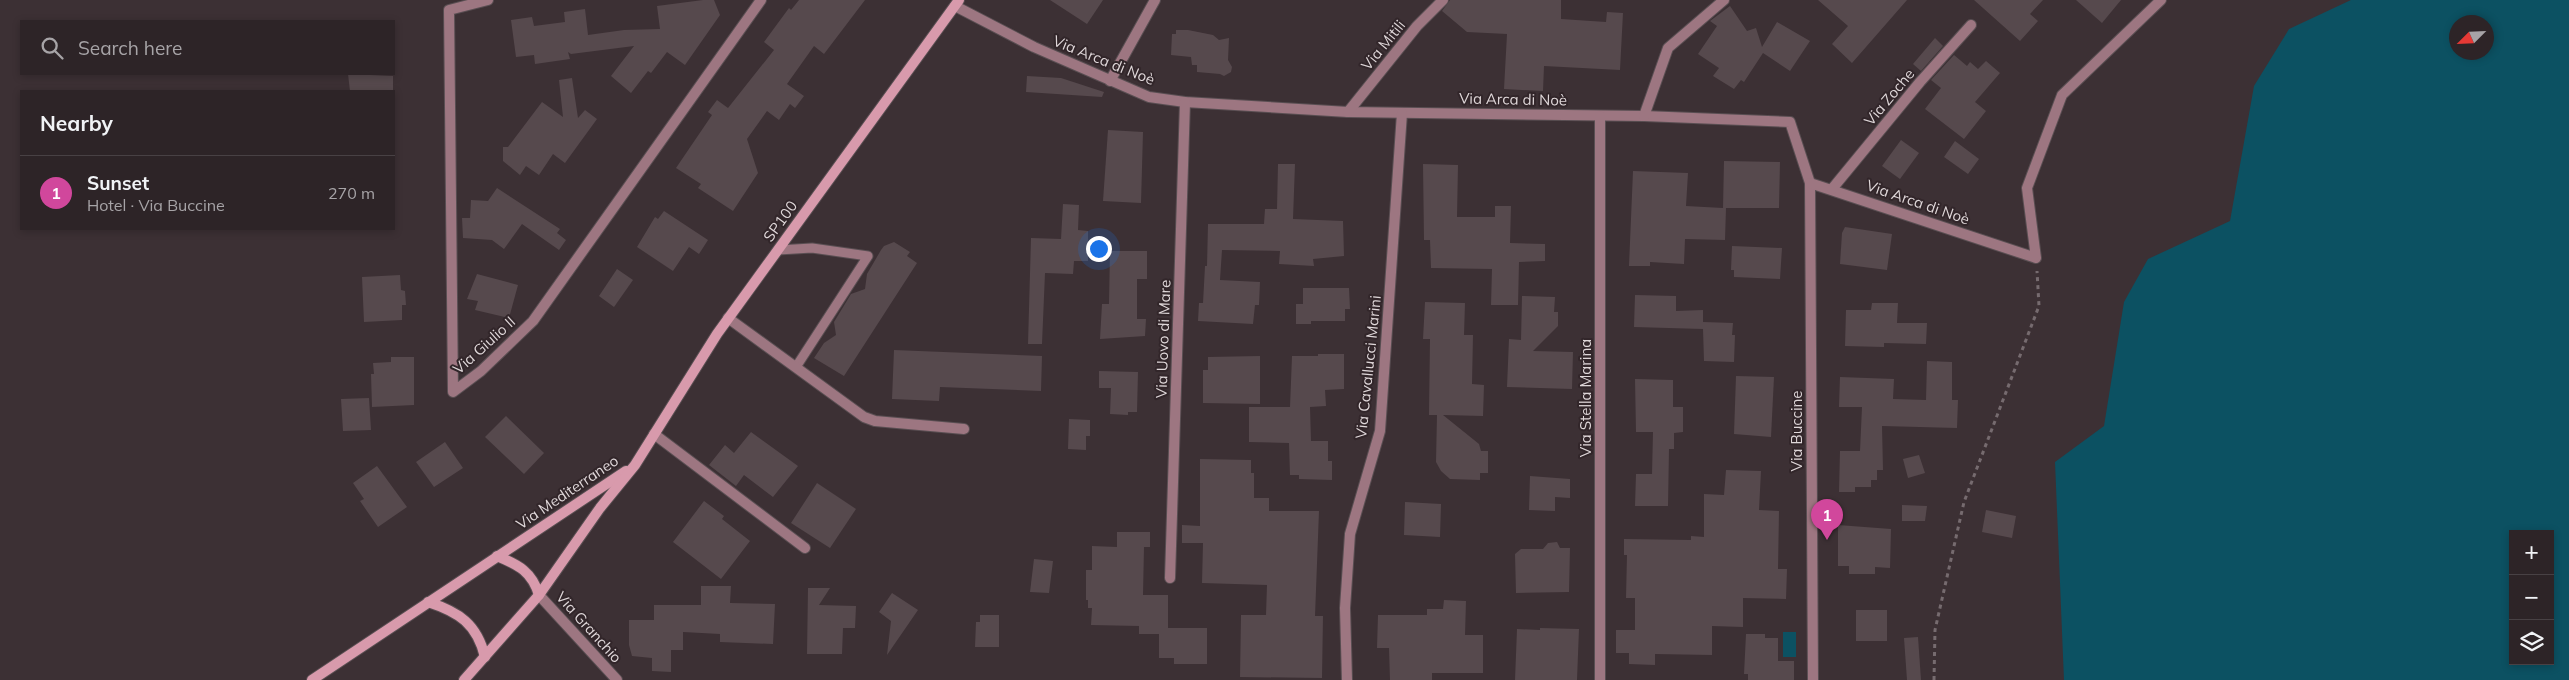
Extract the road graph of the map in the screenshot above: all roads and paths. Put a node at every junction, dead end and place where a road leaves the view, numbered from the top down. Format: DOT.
graph roads {
  1 [pos="488,0"];
  2 [pos="761,0"];
  3 [pos="1155,0"];
  4 [pos="1443,0"];
  5 [pos="1724,0"];
  6 [pos="2161,0"];
  7 [pos="957,3"];
  8 [pos="1971,26"];
  9 [pos="1110,81"];
  10 [pos="1185,102"];
  11 [pos="1348,112"];
  12 [pos="1402,113"];
  13 [pos="1600,116"];
  14 [pos="1644,116"];
  15 [pos="1810,183"];
  16 [pos="1832,189"];
  17 [pos="778,250"];
  18 [pos="2036,258"];
  19 [pos="728,318"];
  20 [pos="796,367"];
  21 [pos="964,429"];
  22 [pos="654,434"];
  23 [pos="635,465"];
  24 [pos="804,548"];
  25 [pos="497,556"];
  26 [pos="1170,578"];
  27 [pos="539,595"];
  28 [pos="428,602"];
  29 [pos="484,656"];
  30 [pos="312,680"];
  31 [pos="464,680"];
  32 [pos="617,680"];
  33 [pos="1347,680"];
  34 [pos="1600,680"];
  35 [pos="1813,680"];
  36 [pos="1934,680"];
  1 -- 2 [label="street, Via Giulio II"];
  3 -- 9 [label="street"];
  4 -- 11 [label="street, Via Mitili"];
  5 -- 14 [label="street"];
  6 -- 18 [label="street"];
  7 -- 9 [label="street, Via Arca di Noè"];
  7 -- 17 [label="main road, SP100 / SP100"];
  8 -- 16 [label="street, Via Zoche"];
  9 -- 10 [label="street, Via Arca di Noè"];
  10 -- 11 [label="street, Via Arca di Noè"];
  10 -- 26 [label="street, Via Uovo di Mare"];
  11 -- 12 [label="street, Via Arca di Noè"];
  12 -- 13 [label="street, Via Arca di Noè"];
  12 -- 33 [label="street, Via Cavallucci Marini"];
  13 -- 14 [label="street, Via Arca di Noè"];
  13 -- 34 [label="street, Via Stella Marina"];
  14 -- 15 [label="street, Via Arca di Noè"];
  15 -- 16 [label="street, Via Arca di Noè"];
  15 -- 35 [label="street, Via Buccine"];
  16 -- 18 [label="street, Via Arca di Noè"];
  17 -- 19 [label="main road, SP100 / SP100"];
  17 -- 20 [label="lane"];
  18 -- 36 [label="path"];
  19 -- 20 [label="street"];
  19 -- 22 [label="main road, SP100 / SP100"];
  20 -- 21 [label="street"];
  22 -- 23 [label="main road, SP100 / SP100"];
  22 -- 24 [label="street"];
  23 -- 25 [label="main road, Via Mediterraneo"];
  23 -- 27 [label="main road, Via Mediterraneo"];
  25 -- 27 [label="main road"];
  25 -- 28 [label="main road, Via Mediterraneo"];
  27 -- 29 [label="main road, Via Mediterraneo"];
  27 -- 32 [label="street, Via Granchio"];
  28 -- 29 [label="main road"];
  28 -- 30 [label="main road, Via Mediterraneo"];
  29 -- 31 [label="main road, Via Mediterraneo"];
}
